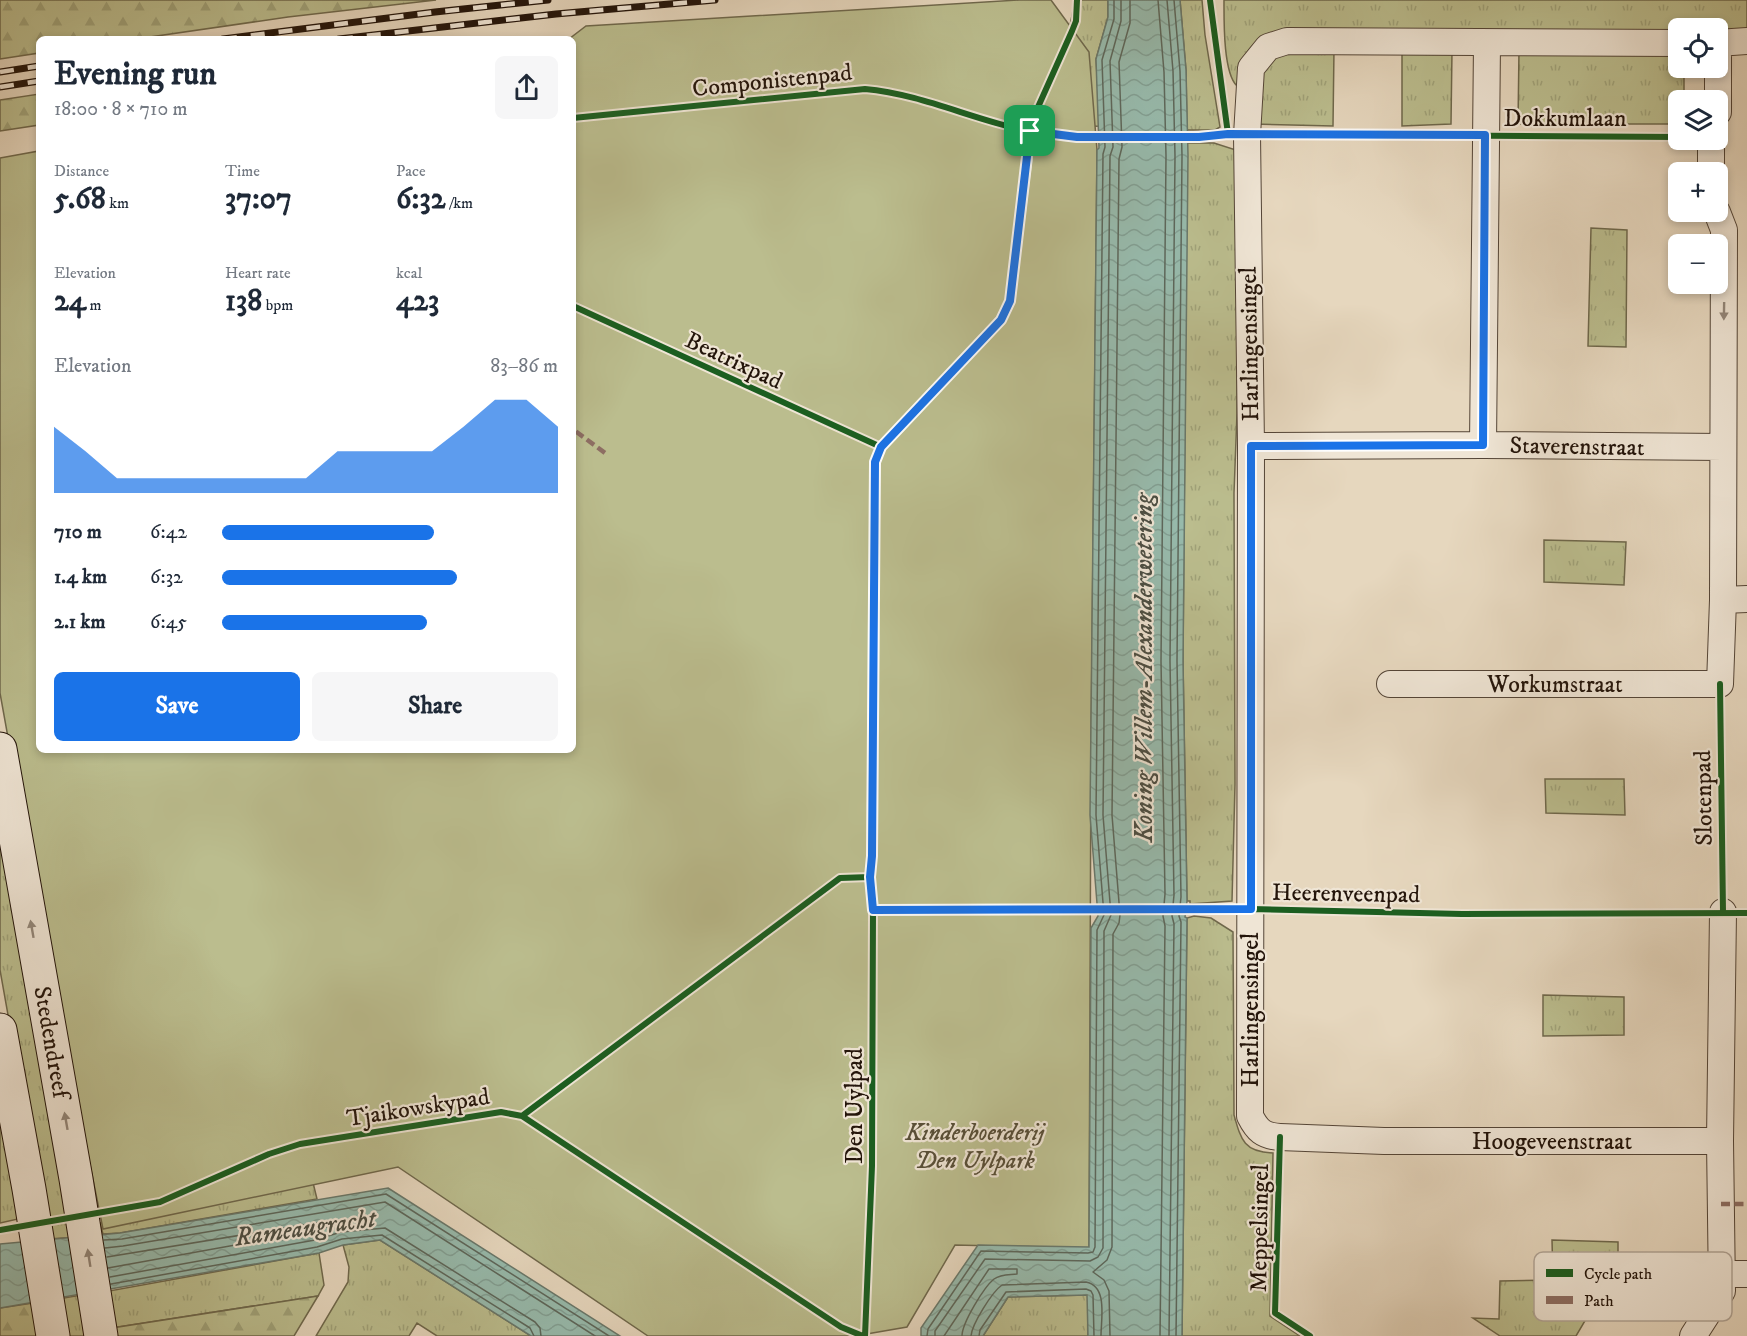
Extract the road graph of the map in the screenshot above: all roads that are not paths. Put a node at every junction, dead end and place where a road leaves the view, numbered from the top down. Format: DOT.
graph roads {
  1 [pos="1747,41"];
  2 [pos="1728,42"];
  3 [pos="1487,43"];
  4 [pos="1668,43"];
  5 [pos="1721,222"];
  6 [pos="1483,445"];
  7 [pos="1251,446"];
  8 [pos="1723,447"];
  9 [pos="1735,600"];
  10 [pos="1390,684"];
  11 [pos="0,750"];
  12 [pos="1723,912"];
  13 [pos="0,1029"];
  14 [pos="1384,1141"];
  15 [pos="1720,1141"];
  16 [pos="1735,1274"];
  17 [pos="1703,1321"];
  18 [pos="100,1326"];
  19 [pos="52,1330"];
  20 [pos="1693,1336"];
  1 -- 2 [label="street"];
  3 -- 4 [label="street"];
  3 -- 6 [label="street, Dokkumlaan"];
  3 -- 7 [label="street, Harlingensingel"];
  5 -- 8 [label="street, one-way"];
  6 -- 7 [label="street, Staverenstraat"];
  6 -- 8 [label="street, Staverenstraat"];
  7 -- 14 [label="street, Harlingensingel"];
  8 -- 9 [label="street"];
  9 -- 10 [label="street, Workumstraat"];
  18 -- 11 [label="main road, Stedendreef, one-way"];
  12 -- 15 [label="street"];
  13 -- 19 [label="main road, Stedendreef"];
  14 -- 15 [label="street, Hoogeveenstraat"];
  15 -- 16 [label="street"];
  17 -- 20 [label="street"];
}
